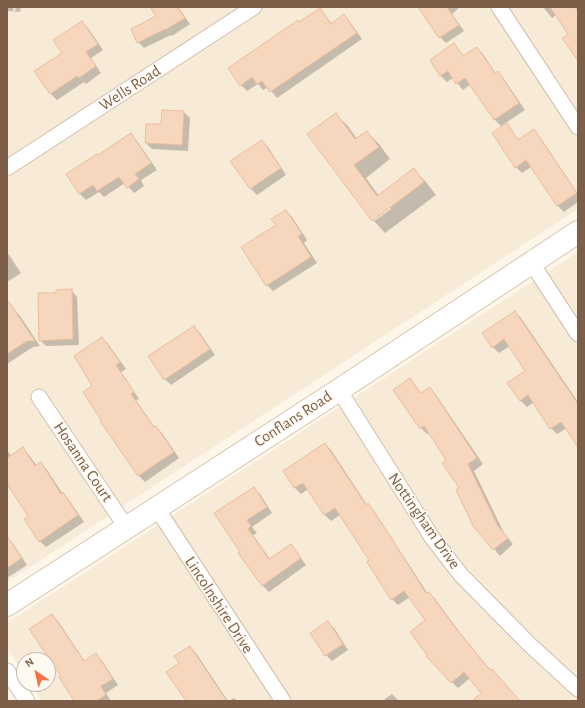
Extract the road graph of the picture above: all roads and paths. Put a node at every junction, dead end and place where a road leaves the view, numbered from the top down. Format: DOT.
graph roads {
  1 [pos="254,7"];
  2 [pos="499,7"];
  3 [pos="233,13"];
  4 [pos="578,127"];
  5 [pos="7,168"];
  6 [pos="578,232"];
  7 [pos="531,262"];
  8 [pos="578,334"];
  9 [pos="339,390"];
  10 [pos="39,397"];
  11 [pos="156,508"];
  12 [pos="126,527"];
  13 [pos="7,605"];
  14 [pos="7,671"];
  15 [pos="578,689"];
  16 [pos="27,701"];
  17 [pos="282,701"];
  1 -- 3 [label="street, Wells Road"];
  2 -- 4 [label="street"];
  3 -- 5 [label="street, Wells Road"];
  6 -- 7 [label="main road, Conflans Road"];
  7 -- 8 [label="street"];
  7 -- 9 [label="main road, Conflans Road"];
  9 -- 11 [label="main road, Conflans Road"];
  9 -- 15 [label="street, Nottingham Drive"];
  10 -- 12 [label="street, Hosanna Court"];
  11 -- 12 [label="main road, Conflans Road"];
  11 -- 17 [label="street, Lincolnshire Drive"];
  12 -- 13 [label="main road, Conflans Road"];
  14 -- 16 [label="street"];
}
